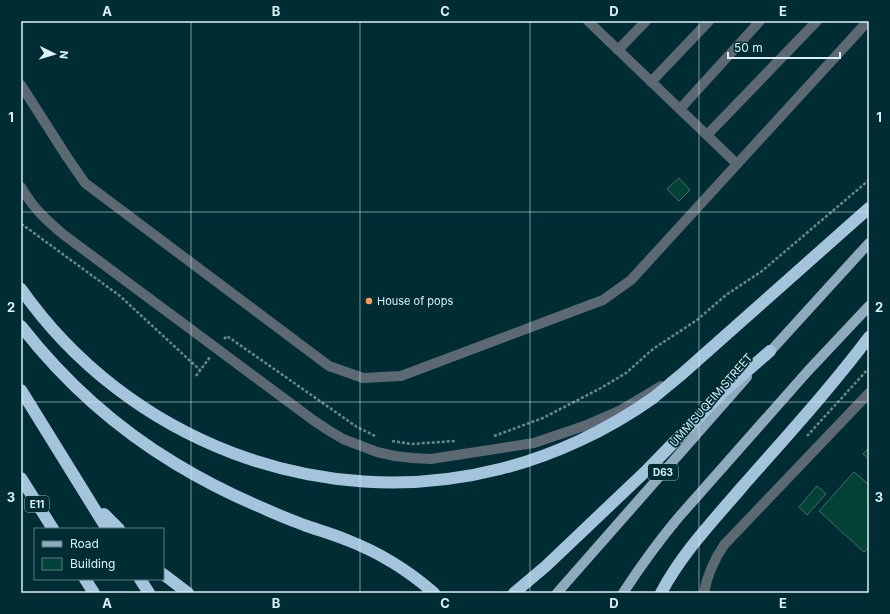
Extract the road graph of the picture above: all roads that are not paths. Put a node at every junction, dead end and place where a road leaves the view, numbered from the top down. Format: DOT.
graph roads {
  1 [pos="589,21"];
  2 [pos="646,21"];
  3 [pos="709,21"];
  4 [pos="760,21"];
  5 [pos="817,21"];
  6 [pos="862,23"];
  7 [pos="618,50"];
  8 [pos="652,82"];
  9 [pos="21,85"];
  10 [pos="680,109"];
  11 [pos="707,135"];
  12 [pos="737,164"];
  13 [pos="21,188"];
  14 [pos="869,208"];
  15 [pos="869,243"];
  16 [pos="21,289"];
  17 [pos="869,306"];
  18 [pos="21,326"];
  19 [pos="869,336"];
  20 [pos="21,340"];
  21 [pos="770,351"];
  22 [pos="682,374"];
  23 [pos="71,383"];
  24 [pos="21,390"];
  25 [pos="869,393"];
  26 [pos="21,478"];
  27 [pos="85,494"];
  28 [pos="52,528"];
  29 [pos="106,528"];
  30 [pos="117,528"];
  31 [pos="164,575"];
  32 [pos="87,580"];
  33 [pos="141,580"];
  34 [pos="94,593"];
  35 [pos="149,593"];
  36 [pos="188,593"];
  37 [pos="434,593"];
  38 [pos="514,593"];
  39 [pos="557,593"];
  40 [pos="623,593"];
  41 [pos="661,593"];
  42 [pos="704,593"];
  1 -- 7 [label="street"];
  2 -- 7 [label="street"];
  3 -- 8 [label="street"];
  4 -- 10 [label="street"];
  5 -- 11 [label="street"];
  6 -- 12 [label="street"];
  7 -- 8 [label="street"];
  8 -- 10 [label="street"];
  9 -- 12 [label="street"];
  10 -- 11 [label="street"];
  11 -- 12 [label="street"];
  13 -- 22 [label="street"];
  14 -- 22 [label="highway"];
  15 -- 21 [label="main road, UMM SUQEIM STREET / D63"];
  16 -- 22 [label="highway"];
  17 -- 40 [label="main road"];
  18 -- 23 [label="highway"];
  19 -- 41 [label="highway"];
  20 -- 23 [label="highway"];
  21 -- 38 [label="highway"];
  21 -- 39 [label="main road, UMM SUQEIM STREET / D63"];
  23 -- 37 [label="highway"];
  24 -- 27 [label="highway"];
  25 -- 42 [label="street"];
  26 -- 28 [label="highway, E11"];
  27 -- 29 [label="highway"];
  27 -- 30 [label="highway"];
  31 -- 36 [label="highway"];
  32 -- 34 [label="highway"];
  33 -- 35 [label="highway"];
}
